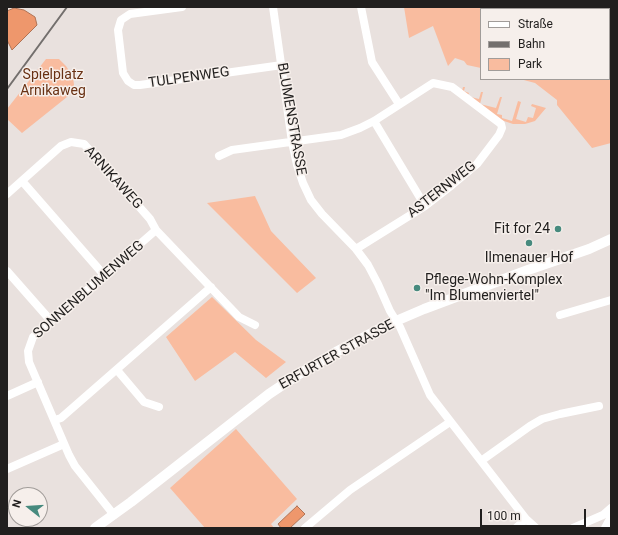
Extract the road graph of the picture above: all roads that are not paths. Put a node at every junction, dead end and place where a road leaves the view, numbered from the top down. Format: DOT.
graph roads {
  1 [pos="182,7"];
  2 [pos="273,7"];
  3 [pos="361,7"];
  4 [pos="282,65"];
  5 [pos="399,104"];
  6 [pos="374,121"];
  7 [pos="292,142"];
  8 [pos="219,156"];
  9 [pos="22,181"];
  10 [pos="7,194"];
  11 [pos="425,206"];
  12 [pos="156,230"];
  13 [pos="611,239"];
  14 [pos="356,249"];
  15 [pos="7,271"];
  16 [pos="104,275"];
  17 [pos="211,287"];
  18 [pos="611,300"];
  19 [pos="560,315"];
  20 [pos="51,321"];
  21 [pos="396,321"];
  22 [pos="255,325"];
  23 [pos="117,370"];
  24 [pos="38,382"];
  25 [pos="7,396"];
  26 [pos="599,406"];
  27 [pos="160,407"];
  28 [pos="55,420"];
  29 [pos="450,422"];
  30 [pos="64,444"];
  31 [pos="481,461"];
  32 [pos="7,470"];
  33 [pos="611,508"];
  34 [pos="114,515"];
  35 [pos="611,517"];
  36 [pos="526,519"];
  37 [pos="95,528"];
  38 [pos="305,528"];
  39 [pos="516,528"];
  40 [pos="536,528"];
  41 [pos="573,528"];
  42 [pos="605,528"];
  1 -- 4 [label="street, TULPENWEG"];
  2 -- 4 [label="street, BLUMENSTRASSE"];
  3 -- 5 [label="street"];
  4 -- 7 [label="street, BLUMENSTRASSE"];
  5 -- 6 [label="street"];
  5 -- 11 [label="street, ASTERNWEG"];
  6 -- 7 [label="street"];
  6 -- 11 [label="street"];
  7 -- 8 [label="street"];
  7 -- 14 [label="street, BLUMENSTRASSE"];
  9 -- 10 [label="street, ARNIKAWEG"];
  9 -- 12 [label="street, ARNIKAWEG"];
  9 -- 16 [label="street"];
  11 -- 14 [label="street, ASTERNWEG"];
  12 -- 16 [label="street, SONNENBLUMENWEG"];
  12 -- 17 [label="street, SONNENBLUMENWEG"];
  13 -- 21 [label="main road, ERFURTER STRASSE"];
  14 -- 21 [label="street, BLUMENSTRASSE"];
  15 -- 20 [label="street"];
  16 -- 20 [label="street, SONNENBLUMENWEG"];
  17 -- 22 [label="street, SONNENBLUMENWEG"];
  17 -- 23 [label="street"];
  18 -- 19 [label="street"];
  20 -- 24 [label="street, SONNENBLUMENWEG"];
  21 -- 29 [label="street, BLUMENSTRASSE"];
  21 -- 34 [label="main road, ERFURTER STRASSE"];
  23 -- 27 [label="street"];
  23 -- 28 [label="street"];
  24 -- 25 [label="street"];
  24 -- 28 [label="street, SONNENBLUMENWEG"];
  26 -- 31 [label="street"];
  28 -- 30 [label="street, SONNENBLUMENWEG"];
  29 -- 31 [label="street, BLUMENSTRASSE"];
  29 -- 38 [label="street"];
  30 -- 32 [label="street"];
  30 -- 34 [label="street, SONNENBLUMENWEG"];
  31 -- 36 [label="street, BLUMENSTRASSE"];
  33 -- 41 [label="street"];
  34 -- 37 [label="main road, ERFURTER STRASSE"];
  35 -- 42 [label="street"];
  36 -- 39 [label="street"];
  36 -- 40 [label="street, BLUMENSTRASSE"];
}
